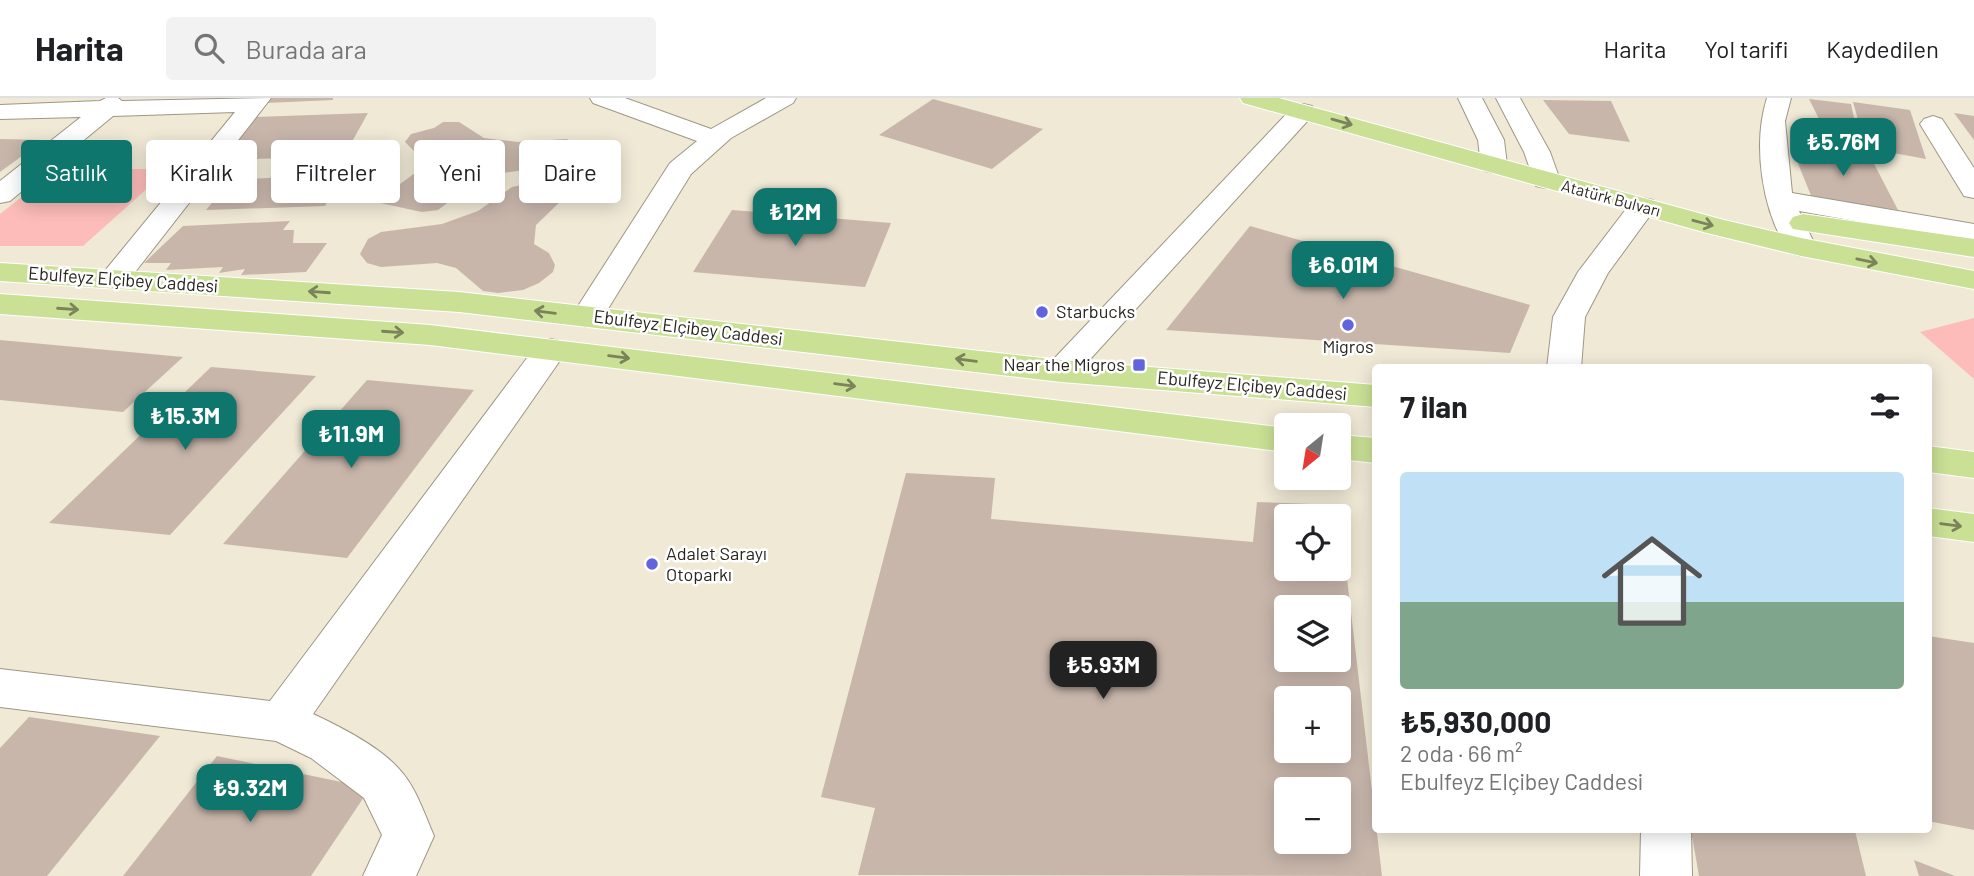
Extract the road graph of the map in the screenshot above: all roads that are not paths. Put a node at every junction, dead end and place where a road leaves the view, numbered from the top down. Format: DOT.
graph roads {
  1 [pos="602,98"];
  2 [pos="784,98"];
  3 [pos="1252,98"];
  4 [pos="1470,98"];
  5 [pos="1508,98"];
  6 [pos="1779,98"];
  7 [pos="256,101"];
  8 [pos="112,104"];
  9 [pos="1367,104"];
  10 [pos="1303,111"];
  11 [pos="0,112"];
  12 [pos="1933,124"];
  13 [pos="714,139"];
  14 [pos="1537,152"];
  15 [pos="1492,153"];
  16 [pos="1546,180"];
  17 [pos="1974,190"];
  18 [pos="0,195"];
  19 [pos="1643,206"];
  20 [pos="1789,222"];
  21 [pos="1974,233"];
  22 [pos="1974,248"];
  23 [pos="0,272"];
  24 [pos="114,278"];
  25 [pos="1974,280"];
  26 [pos="0,304"];
  27 [pos="587,317"];
  28 [pos="551,349"];
  29 [pos="1564,364"];
  30 [pos="1061,371"];
  31 [pos="1372,396"];
  32 [pos="1274,439"];
  33 [pos="1351,448"];
  34 [pos="1372,451"];
  35 [pos="1932,460"];
  36 [pos="1974,465"];
  37 [pos="1932,523"];
  38 [pos="1974,528"];
  39 [pos="0,688"];
  40 [pos="281,722"];
  41 [pos="1665,833"];
  42 [pos="389,876"];
  43 [pos="1667,876"];
  1 -- 13 [label="street"];
  2 -- 13 [label="street"];
  3 -- 10 [label="main road, Atatürk Bulvarı"];
  4 -- 15 [label="street"];
  5 -- 14 [label="street"];
  6 -- 20 [label="street"];
  7 -- 8 [label="street"];
  7 -- 24 [label="street"];
  8 -- 11 [label="street"];
  8 -- 18 [label="street"];
  9 -- 15 [label="main road, Atatürk Bulvarı"];
  10 -- 15 [label="main road, Atatürk Bulvarı, one-way"];
  10 -- 30 [label="street"];
  12 -- 17 [label="street"];
  13 -- 27 [label="street"];
  14 -- 15 [label="main road, Atatürk Bulvarı"];
  14 -- 16 [label="street"];
  14 -- 20 [label="main road, Atatürk Bulvarı"];
  15 -- 16 [label="main road, Atatürk Bulvarı"];
  16 -- 19 [label="main road, Atatürk Bulvarı"];
  19 -- 20 [label="main road, Atatürk Bulvarı, one-way"];
  19 -- 29 [label="street"];
  20 -- 21 [label="street"];
  20 -- 22 [label="main road, Atatürk Bulvarı"];
  20 -- 25 [label="main road, Atatürk Bulvarı, one-way"];
  23 -- 24 [label="main road, Ebulfeyz Elçibey Caddesi"];
  27 -- 24 [label="main road, Ebulfeyz Elçibey Caddesi, one-way"];
  26 -- 28 [label="main road, Ebulfeyz Elçibey Caddesi, one-way"];
  30 -- 27 [label="main road, Ebulfeyz Elçibey Caddesi, one-way"];
  28 -- 32 [label="main road, Ebulfeyz Elçibey Caddesi, one-way"];
  28 -- 40 [label="street"];
  30 -- 31 [label="main road, Ebulfeyz Elçibey Caddesi"];
  33 -- 34 [label="main road"];
  35 -- 36 [label="main road"];
  37 -- 38 [label="main road, one-way"];
  39 -- 40 [label="street"];
  40 -- 42 [label="street"];
  41 -- 43 [label="street"];
}
